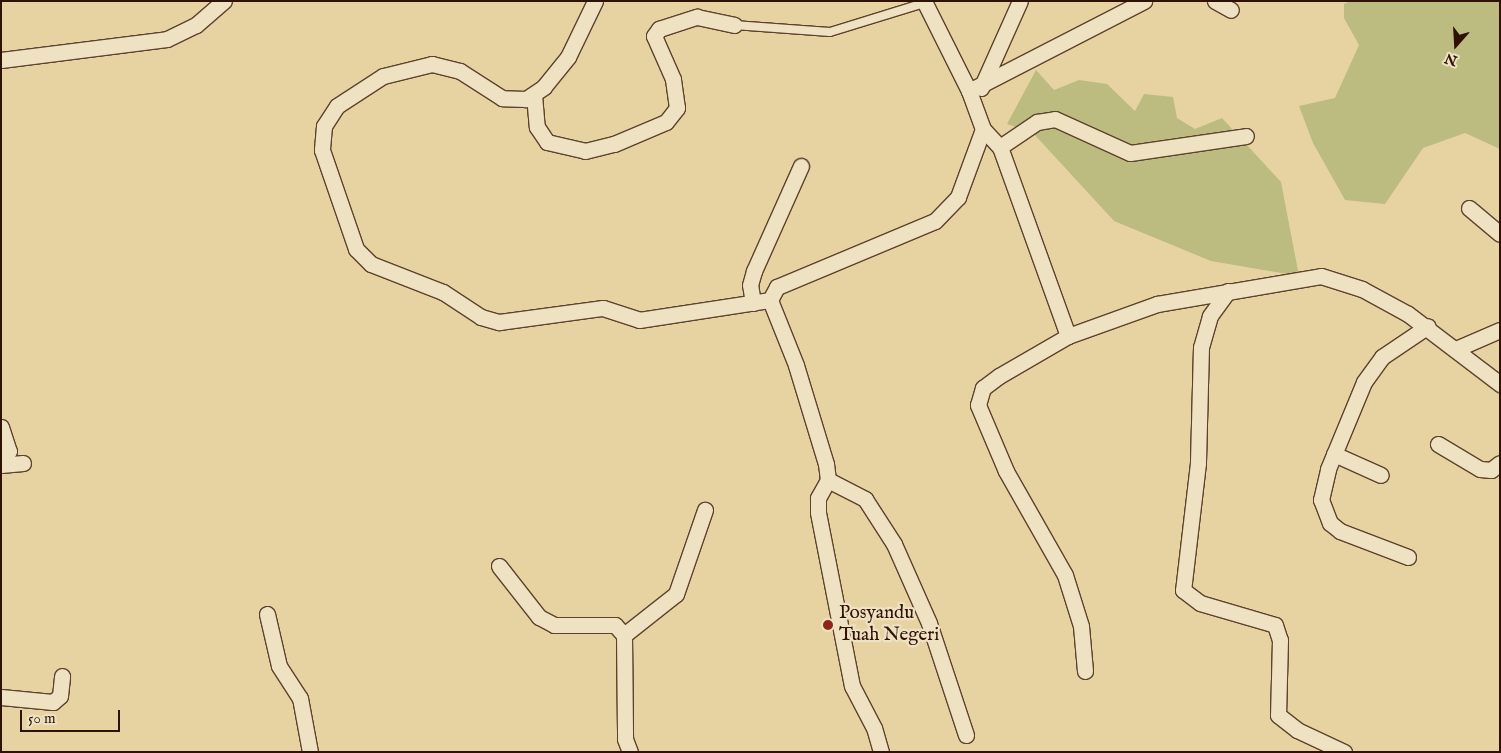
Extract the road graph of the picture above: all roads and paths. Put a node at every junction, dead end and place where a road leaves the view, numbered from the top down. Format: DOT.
graph roads {
  1 [pos="224,1"];
  2 [pos="595,1"];
  3 [pos="1020,1"];
  4 [pos="1144,1"];
  5 [pos="1215,1"];
  6 [pos="924,2"];
  7 [pos="1231,10"];
  8 [pos="734,25"];
  9 [pos="1,60"];
  10 [pos="975,89"];
  11 [pos="534,95"];
  12 [pos="983,129"];
  13 [pos="1246,136"];
  14 [pos="1000,147"];
  15 [pos="801,166"];
  16 [pos="1469,208"];
  17 [pos="1500,234"];
  18 [pos="1228,291"];
  19 [pos="770,300"];
  20 [pos="753,303"];
  21 [pos="1428,326"];
  22 [pos="1500,330"];
  23 [pos="1068,336"];
  24 [pos="1456,349"];
  25 [pos="1499,387"];
  26 [pos="1,427"];
  27 [pos="1438,444"];
  28 [pos="1334,454"];
  29 [pos="23,462"];
  30 [pos="1500,463"];
  31 [pos="1,464"];
  32 [pos="1381,475"];
  33 [pos="828,480"];
  34 [pos="705,510"];
  35 [pos="1408,557"];
  36 [pos="499,566"];
  37 [pos="268,614"];
  38 [pos="624,634"];
  39 [pos="1085,671"];
  40 [pos="62,676"];
  41 [pos="1,697"];
  42 [pos="966,735"];
  43 [pos="310,752"];
  44 [pos="630,752"];
  45 [pos="881,752"];
  46 [pos="1344,752"];
  1 -- 9 [label="street"];
  2 -- 11 [label="street"];
  3 -- 10 [label="street"];
  4 -- 10 [label="street"];
  5 -- 7 [label="street"];
  6 -- 8 [label="lane"];
  6 -- 10 [label="street"];
  8 -- 11 [label="street"];
  10 -- 12 [label="street"];
  11 -- 20 [label="street"];
  12 -- 14 [label="street"];
  12 -- 19 [label="street"];
  13 -- 14 [label="street"];
  14 -- 23 [label="street"];
  15 -- 20 [label="street"];
  16 -- 17 [label="street"];
  18 -- 21 [label="street"];
  18 -- 23 [label="street"];
  18 -- 46 [label="street"];
  19 -- 20 [label="street"];
  19 -- 33 [label="street"];
  21 -- 24 [label="street"];
  21 -- 28 [label="street"];
  22 -- 24 [label="street"];
  23 -- 39 [label="street"];
  24 -- 25 [label="street"];
  26 -- 31 [label="street"];
  27 -- 30 [label="street"];
  28 -- 32 [label="street"];
  28 -- 35 [label="street"];
  29 -- 31 [label="street"];
  33 -- 42 [label="street"];
  33 -- 45 [label="street"];
  34 -- 38 [label="street"];
  36 -- 38 [label="street"];
  37 -- 43 [label="street"];
  38 -- 44 [label="street"];
  40 -- 41 [label="street"];
}
